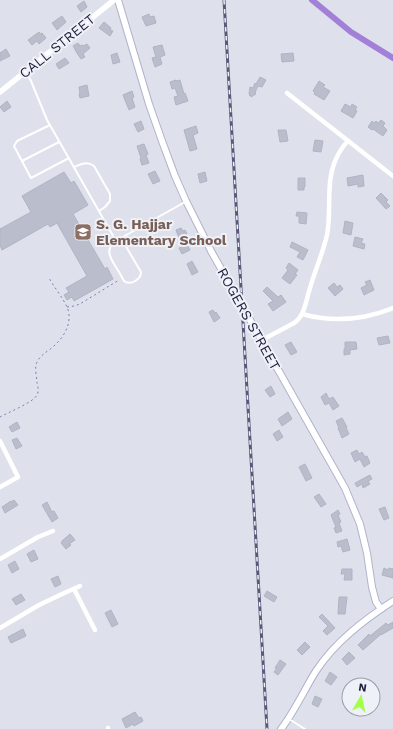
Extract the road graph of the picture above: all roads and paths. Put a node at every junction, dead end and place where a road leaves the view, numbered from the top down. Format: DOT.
graph roads {
  1 [pos="114,0"];
  2 [pos="118,0"];
  3 [pos="26,72"];
  4 [pos="0,92"];
  5 [pos="287,93"];
  6 [pos="50,125"];
  7 [pos="348,141"];
  8 [pos="59,142"];
  9 [pos="69,158"];
  10 [pos="22,162"];
  11 [pos="74,167"];
  12 [pos="393,176"];
  13 [pos="186,201"];
  14 [pos="99,211"];
  15 [pos="121,238"];
  16 [pos="116,241"];
  17 [pos="49,278"];
  18 [pos="123,278"];
  19 [pos="67,307"];
  20 [pos="393,308"];
  21 [pos="302,314"];
  22 [pos="262,340"];
  23 [pos="0,417"];
  24 [pos="0,441"];
  25 [pos="0,487"];
  26 [pos="52,531"];
  27 [pos="0,559"];
  28 [pos="80,586"];
  29 [pos="74,589"];
  30 [pos="393,601"];
  31 [pos="381,609"];
  32 [pos="0,628"];
  33 [pos="95,630"];
  34 [pos="288,718"];
  35 [pos="281,729"];
  36 [pos="305,729"];
  1 -- 3 [label="street, CALL STREET"];
  2 -- 13 [label="main road, ROGERS STREET"];
  3 -- 4 [label="street, CALL STREET"];
  3 -- 6 [label="lane"];
  5 -- 7 [label="street"];
  6 -- 8 [label="lane"];
  6 -- 10 [label="lane"];
  7 -- 12 [label="street"];
  7 -- 21 [label="street"];
  8 -- 9 [label="lane"];
  8 -- 10 [label="lane"];
  9 -- 10 [label="lane"];
  9 -- 11 [label="lane"];
  11 -- 14 [label="lane"];
  11 -- 14 [label="lane"];
  13 -- 15 [label="lane"];
  13 -- 22 [label="main road, ROGERS STREET"];
  14 -- 16 [label="lane"];
  15 -- 16 [label="lane"];
  15 -- 18 [label="lane"];
  16 -- 18 [label="lane"];
  17 -- 19 [label="path"];
  18 -- 19 [label="path"];
  19 -- 23 [label="path"];
  20 -- 21 [label="street"];
  21 -- 22 [label="street"];
  22 -- 31 [label="main road, ROGERS STREET"];
  24 -- 25 [label="street"];
  26 -- 27 [label="street"];
  28 -- 29 [label="street"];
  29 -- 32 [label="street"];
  29 -- 33 [label="street"];
  30 -- 31 [label="main road"];
  31 -- 34 [label="main road"];
  34 -- 35 [label="main road"];
  34 -- 36 [label="lane"];
}
